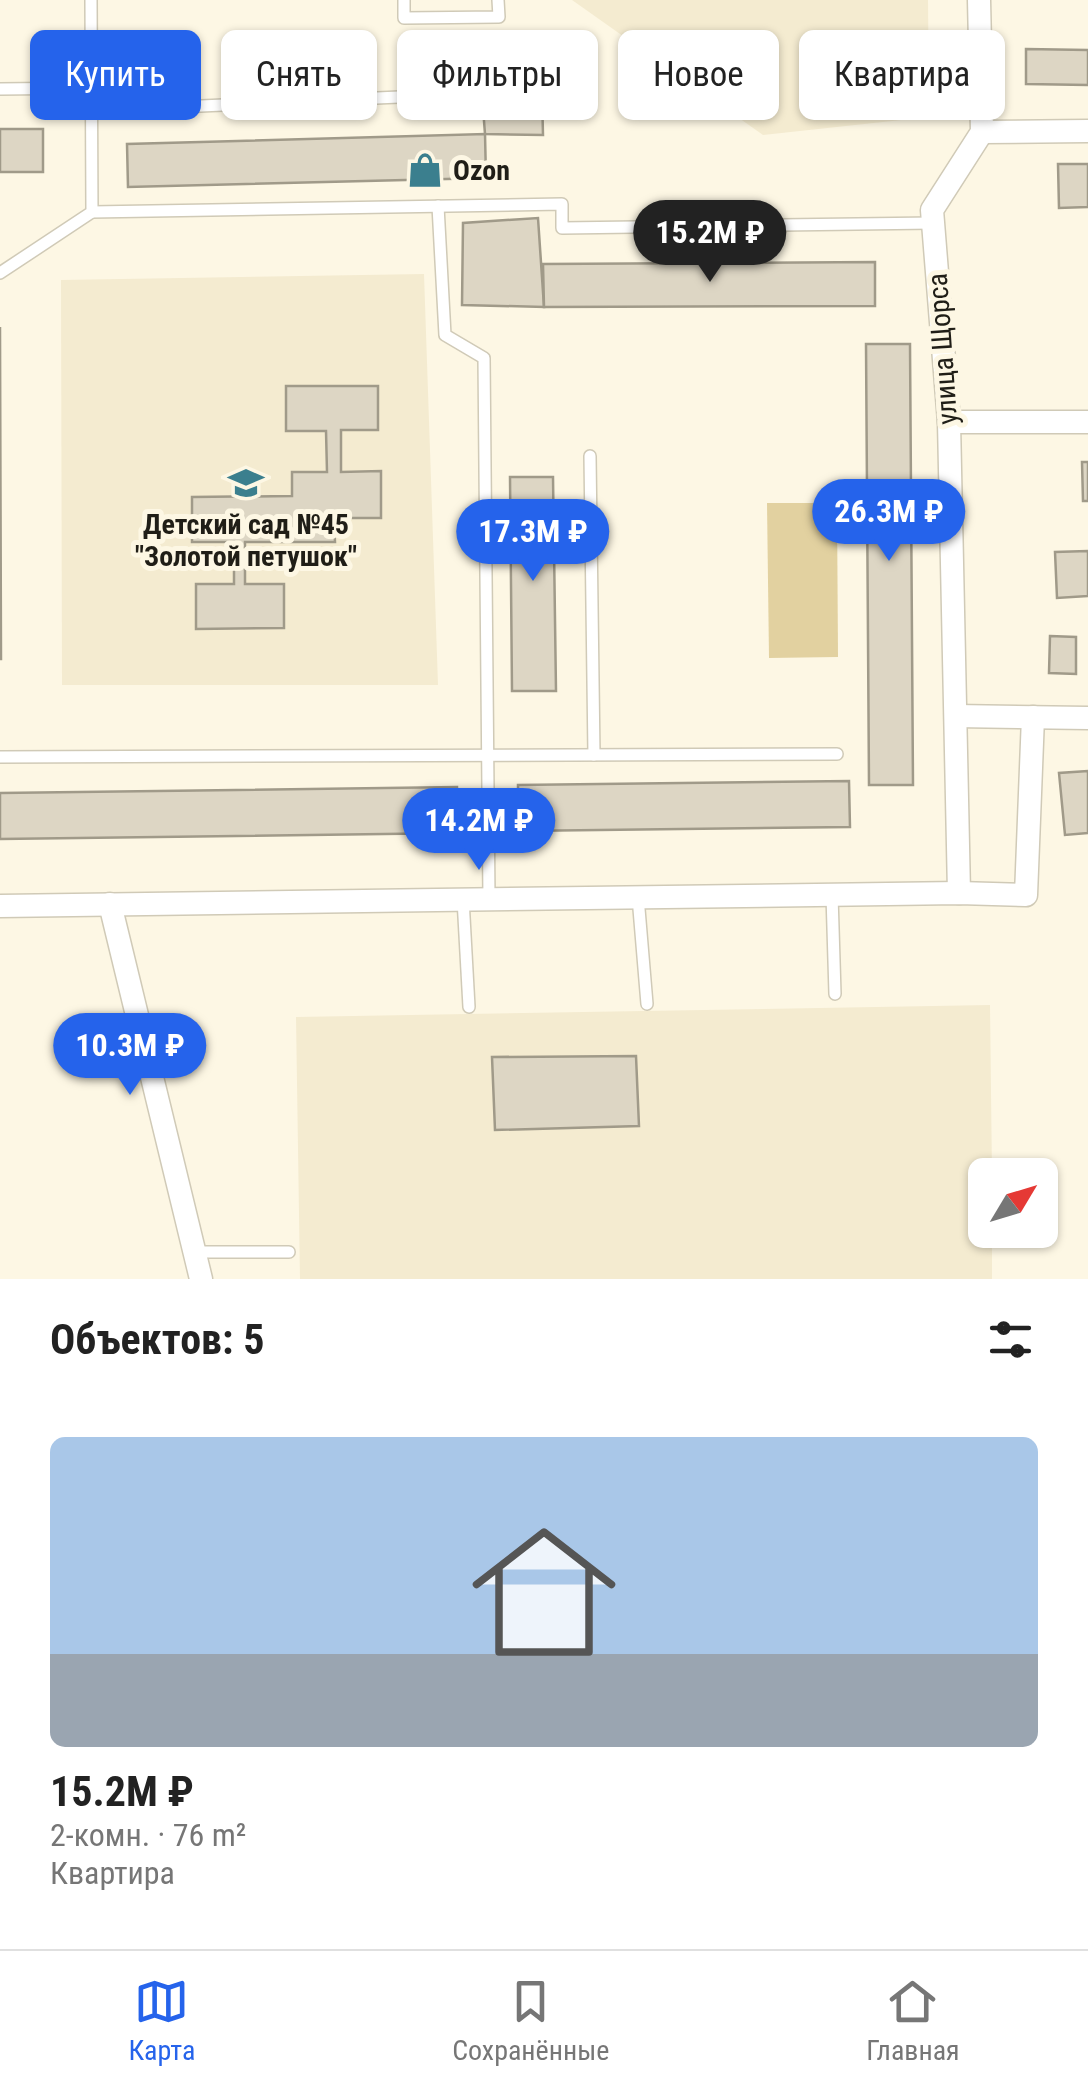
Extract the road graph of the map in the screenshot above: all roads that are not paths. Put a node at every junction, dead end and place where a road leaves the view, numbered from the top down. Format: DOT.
graph roads {
  1 [pos="91,0"];
  2 [pos="404,0"];
  3 [pos="498,0"];
  4 [pos="979,0"];
  5 [pos="91,30"];
  6 [pos="0,89"];
  7 [pos="30,89"];
  8 [pos="397,97"];
  9 [pos="201,106"];
  10 [pos="91,120"];
  11 [pos="1088,131"];
  12 [pos="982,132"];
  13 [pos="438,206"];
  14 [pos="92,212"];
  15 [pos="933,223"];
  16 [pos="0,273"];
  17 [pos="948,422"];
  18 [pos="1088,422"];
  19 [pos="590,456"];
  20 [pos="956,716"];
  21 [pos="1034,717"];
  22 [pos="1088,718"];
  23 [pos="838,754"];
  24 [pos="488,755"];
  25 [pos="594,755"];
  26 [pos="0,757"];
  27 [pos="959,892"];
  28 [pos="832,894"];
  29 [pos="638,897"];
  30 [pos="464,899"];
  31 [pos="489,899"];
  32 [pos="110,904"];
  33 [pos="0,906"];
  34 [pos="835,994"];
  35 [pos="647,1004"];
  36 [pos="469,1008"];
  37 [pos="195,1252"];
  38 [pos="289,1252"];
  39 [pos="201,1279"];
  1 -- 5 [label="lane"];
  2 -- 3 [label="lane"];
  4 -- 12 [label="street"];
  6 -- 7 [label="lane"];
  8 -- 9 [label="lane"];
  10 -- 14 [label="lane"];
  11 -- 12 [label="street"];
  12 -- 15 [label="street, улица Щорса"];
  13 -- 14 [label="lane"];
  13 -- 15 [label="lane"];
  13 -- 24 [label="lane"];
  14 -- 16 [label="lane"];
  15 -- 17 [label="street, улица Щорса"];
  17 -- 18 [label="street"];
  17 -- 20 [label="street, улица Щорса"];
  19 -- 25 [label="lane"];
  20 -- 21 [label="street"];
  20 -- 27 [label="street, улица Щорса"];
  21 -- 22 [label="street"];
  21 -- 27 [label="street"];
  23 -- 25 [label="lane"];
  24 -- 25 [label="lane"];
  24 -- 26 [label="lane"];
  24 -- 31 [label="lane"];
  27 -- 28 [label="street"];
  28 -- 29 [label="street"];
  28 -- 34 [label="lane"];
  29 -- 31 [label="street"];
  29 -- 35 [label="lane"];
  30 -- 31 [label="street"];
  30 -- 32 [label="street"];
  30 -- 36 [label="lane"];
  32 -- 33 [label="street"];
  32 -- 37 [label="street"];
  37 -- 38 [label="lane"];
  37 -- 39 [label="street"];
}
